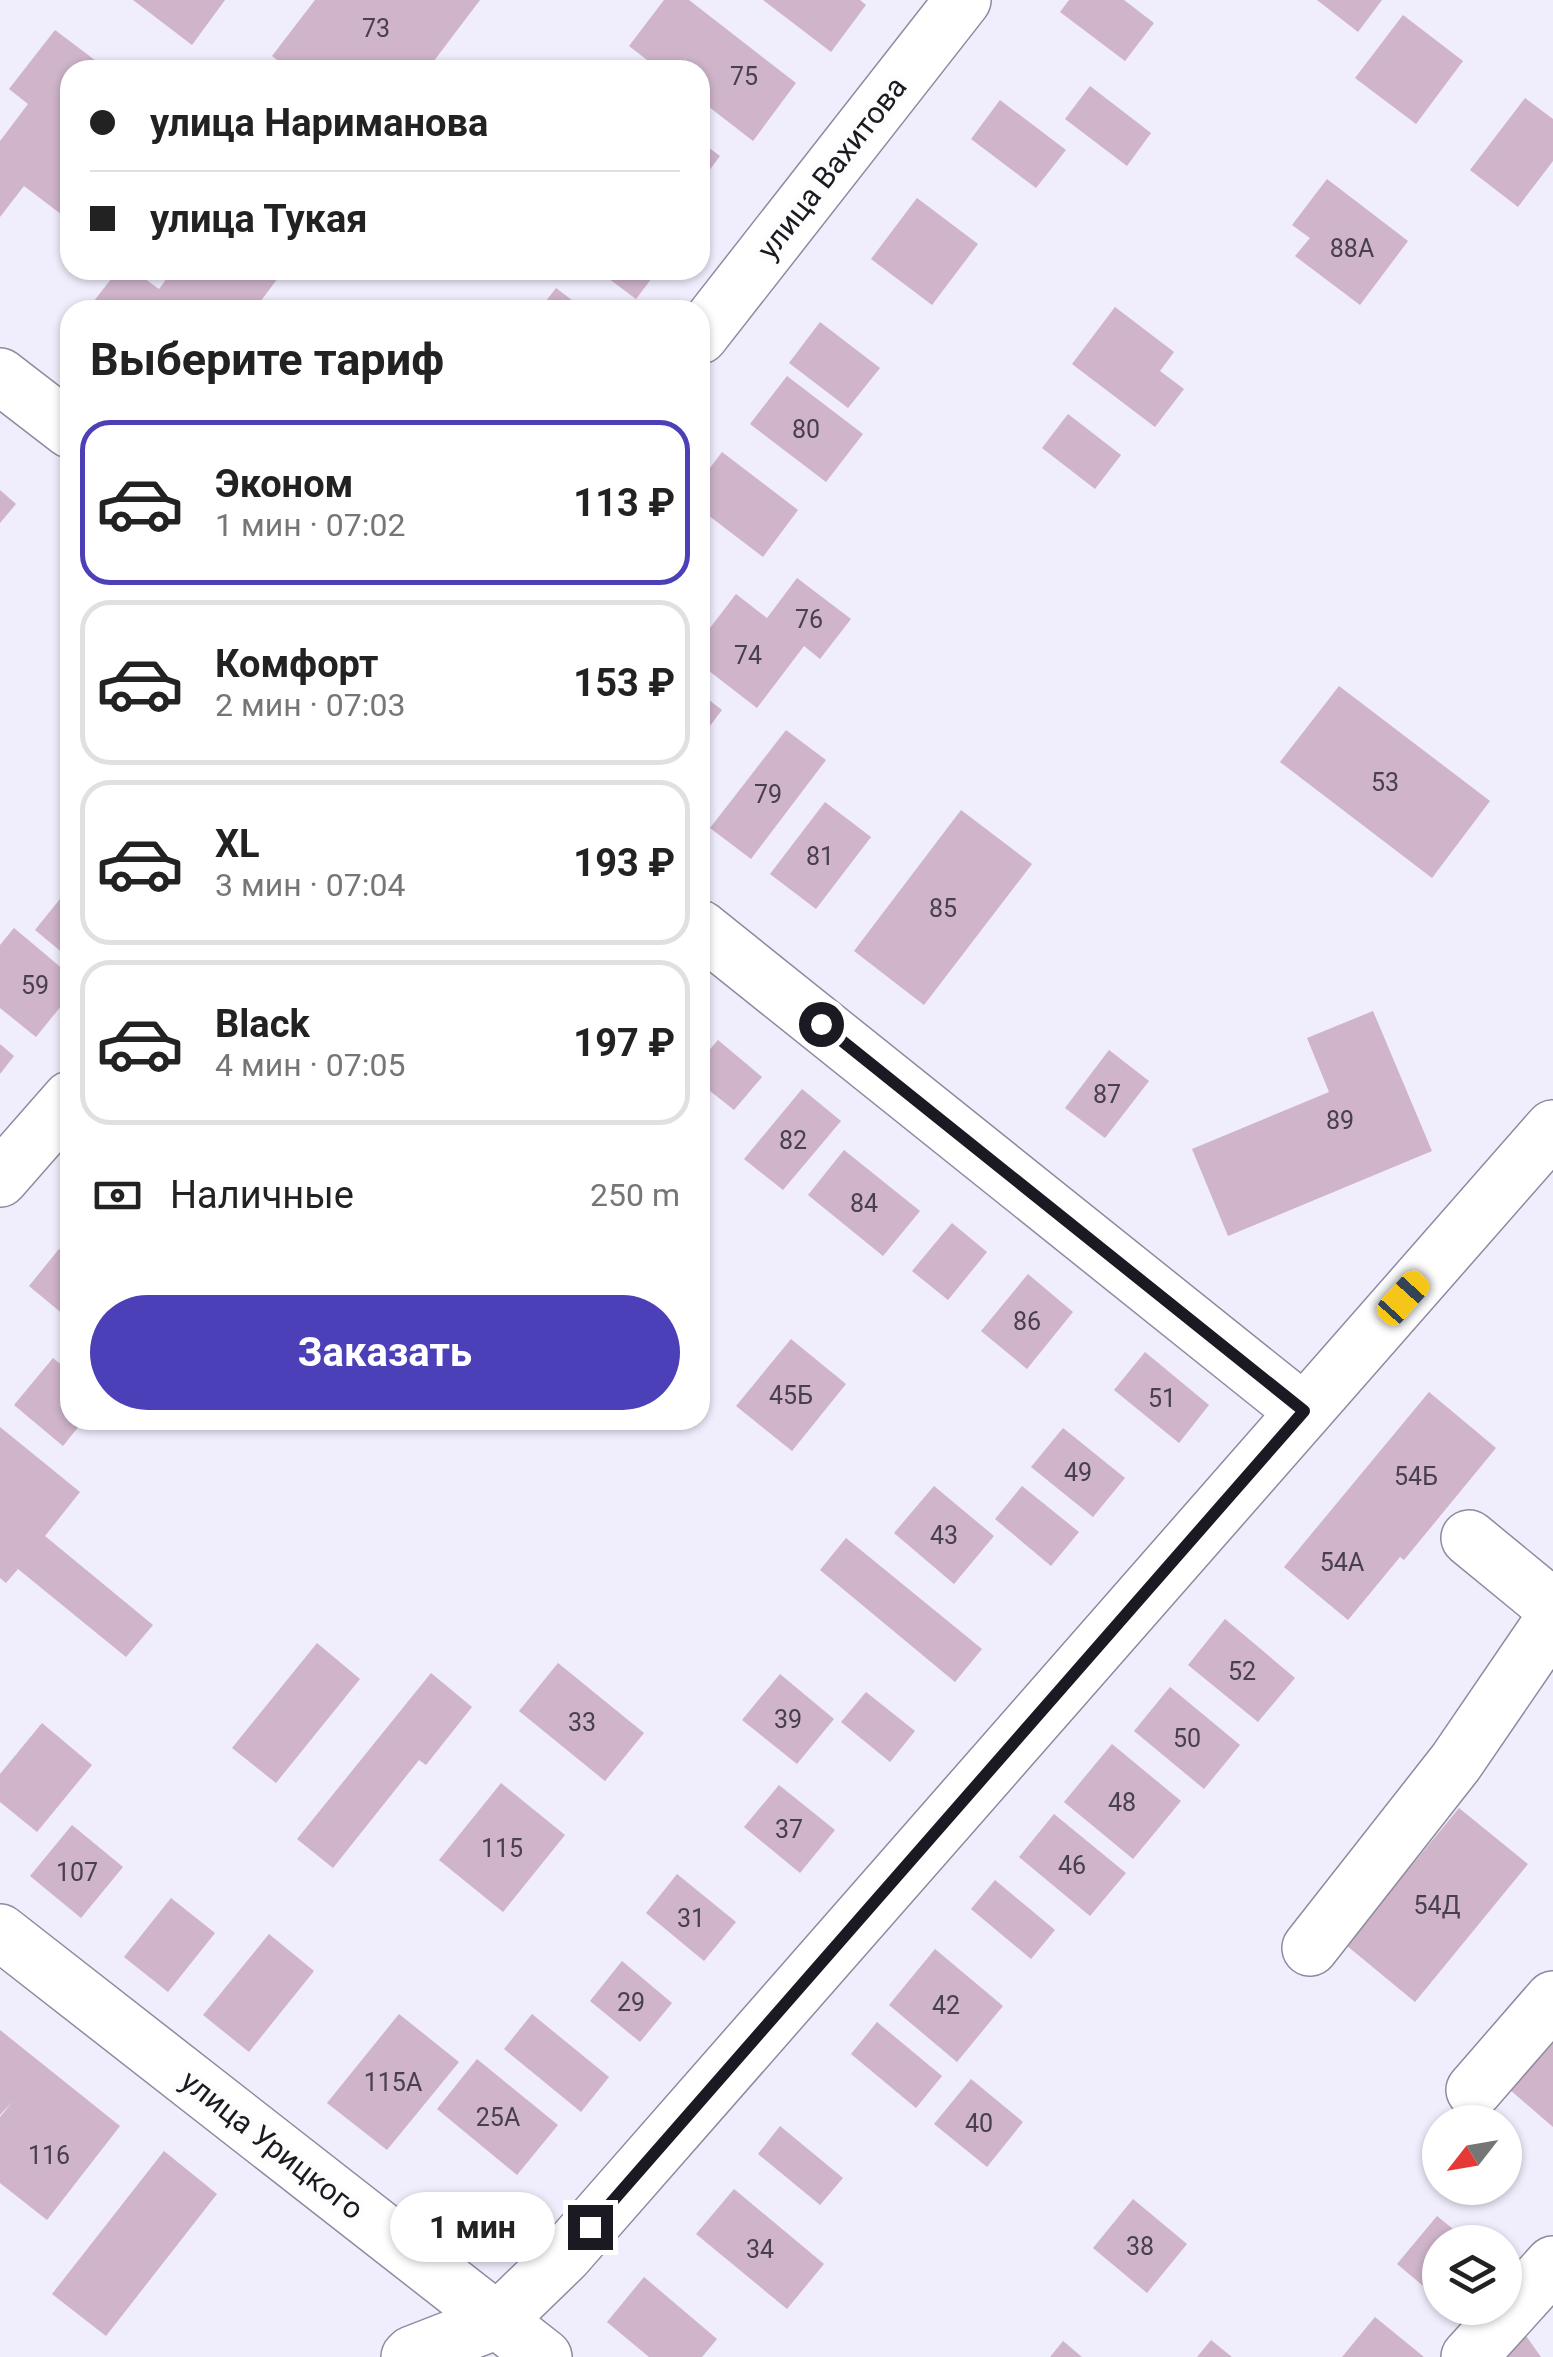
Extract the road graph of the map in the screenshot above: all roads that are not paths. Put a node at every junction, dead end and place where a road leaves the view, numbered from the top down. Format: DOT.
graph roads {
  1 [pos="964,0"];
  2 [pos="710,323"];
  3 [pos="0,376"];
  4 [pos="60,422"];
  5 [pos="710,936"];
  6 [pos="60,1110"];
  7 [pos="1553,1128"];
  8 [pos="0,1180"];
  9 [pos="1304,1411"];
  10 [pos="1469,1538"];
  11 [pos="1553,1607"];
  12 [pos="1553,1620"];
  13 [pos="0,1932"];
  14 [pos="1310,1948"];
  15 [pos="1553,1999"];
  16 [pos="1474,2090"];
  17 [pos="1553,2264"];
  18 [pos="497,2322"];
  19 [pos="409,2357"];
  20 [pos="544,2357"];
  21 [pos="1469,2357"];
  1 -- 2 [label="street, улица Вахитова"];
  3 -- 4 [label="street"];
  5 -- 9 [label="street"];
  6 -- 8 [label="street"];
  7 -- 9 [label="street"];
  9 -- 18 [label="street"];
  10 -- 11 [label="street"];
  12 -- 14 [label="street"];
  13 -- 18 [label="street, улица Урицкого"];
  15 -- 16 [label="street"];
  17 -- 21 [label="street"];
  18 -- 19 [label="street"];
  18 -- 20 [label="street, улица Урицкого"];
}
